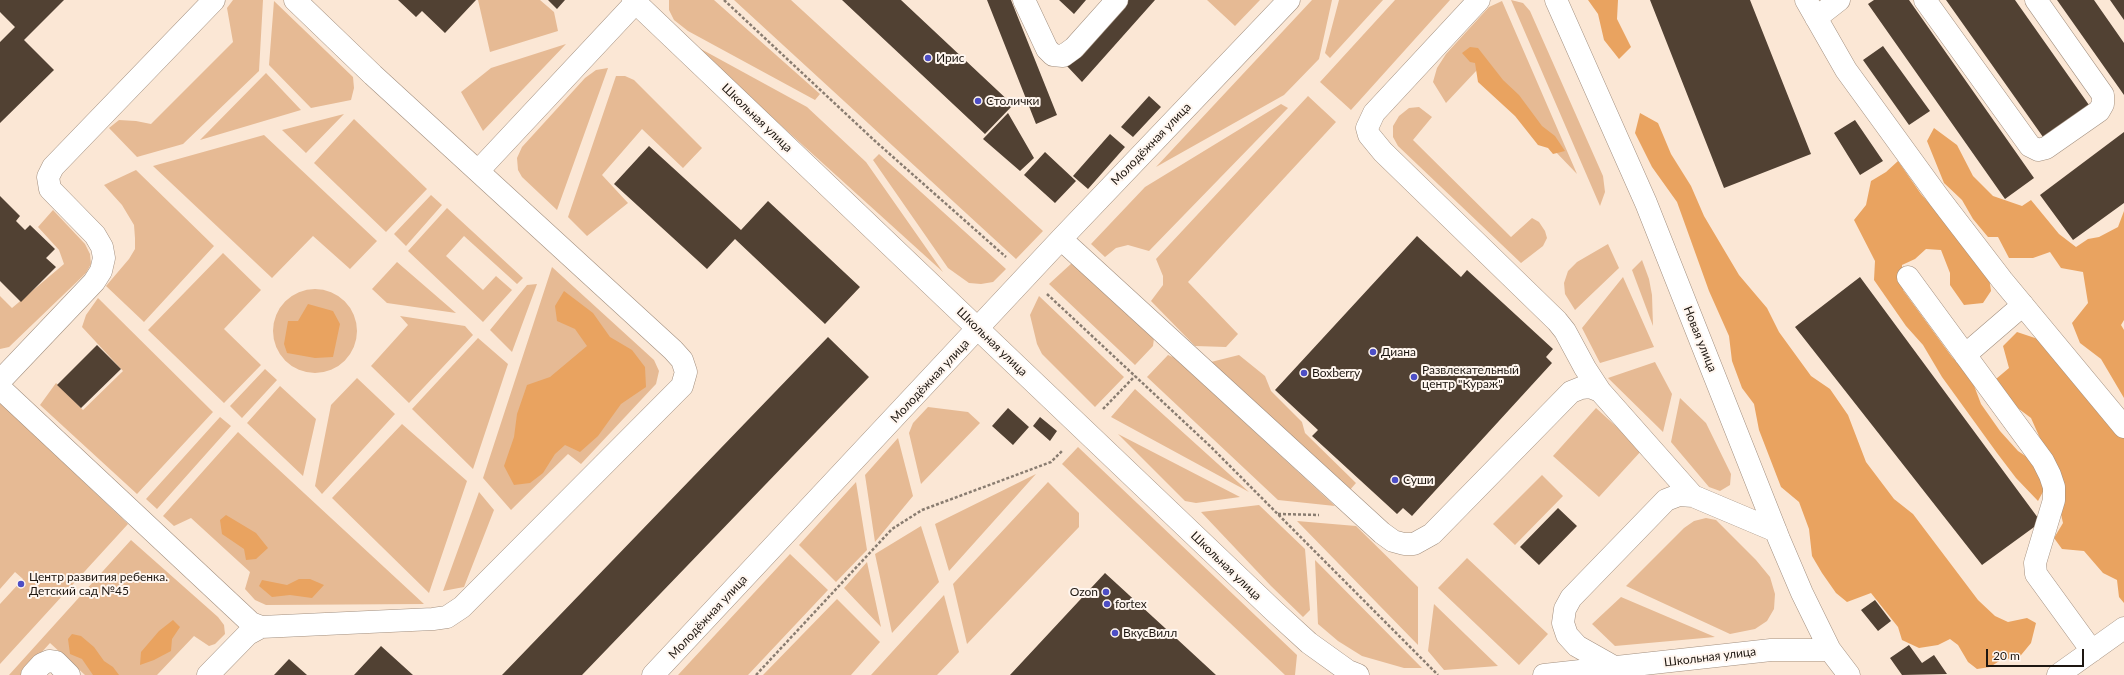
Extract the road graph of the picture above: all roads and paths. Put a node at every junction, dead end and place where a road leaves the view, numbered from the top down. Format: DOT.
graph roads {
  1 [pos="214,0"];
  2 [pos="295,0"];
  3 [pos="724,0"];
  4 [pos="1024,0"];
  5 [pos="1117,0"];
  6 [pos="1289,0"];
  7 [pos="1479,0"];
  8 [pos="1556,0"];
  9 [pos="1839,0"];
  10 [pos="1925,0"];
  11 [pos="2036,0"];
  12 [pos="636,1"];
  13 [pos="1811,9"];
  14 [pos="479,170"];
  15 [pos="1061,239"];
  16 [pos="1026,276"];
  17 [pos="1908,277"];
  18 [pos="2023,305"];
  19 [pos="979,328"];
  20 [pos="1965,355"];
  21 [pos="1135,376"];
  22 [pos="0,381"];
  23 [pos="0,388"];
  24 [pos="1600,391"];
  25 [pos="2124,427"];
  26 [pos="1083,429"];
  27 [pos="1692,496"];
  28 [pos="1776,530"];
  29 [pos="261,627"];
  30 [pos="2124,628"];
  31 [pos="1830,650"];
  32 [pos="2092,651"];
  33 [pos="1616,668"];
  34 [pos="1353,674"];
  35 [pos="32,675"];
  36 [pos="69,675"];
  37 [pos="208,675"];
  38 [pos="653,675"];
  39 [pos="756,675"];
  40 [pos="1438,675"];
  41 [pos="1544,675"];
  42 [pos="1849,675"];
  43 [pos="2058,675"];
  1 -- 22 [label="street"];
  2 -- 14 [label="street"];
  3 -- 16 [label="path"];
  4 -- 5 [label="street"];
  6 -- 15 [label="street, Молодёжная улица"];
  7 -- 24 [label="street"];
  8 -- 28 [label="street, Новая улица"];
  9 -- 13 [label="street"];
  10 -- 11 [label="street"];
  12 -- 14 [label="street"];
  12 -- 19 [label="street, Школьная улица"];
  13 -- 18 [label="street"];
  14 -- 29 [label="street"];
  15 -- 16 [label="street, Молодёжная улица"];
  15 -- 24 [label="street"];
  16 -- 19 [label="street, Молодёжная улица"];
  16 -- 21 [label="path"];
  17 -- 20 [label="street"];
  18 -- 20 [label="street"];
  18 -- 25 [label="street"];
  19 -- 26 [label="street, Школьная улица"];
  19 -- 38 [label="street, Молодёжная улица"];
  20 -- 32 [label="street"];
  21 -- 26 [label="path"];
  21 -- 40 [label="path"];
  23 -- 29 [label="street"];
  24 -- 27 [label="street"];
  26 -- 34 [label="street, Школьная улица"];
  26 -- 39 [label="path"];
  27 -- 28 [label="street"];
  27 -- 33 [label="street"];
  28 -- 31 [label="street, Новая улица"];
  29 -- 37 [label="street"];
  30 -- 32 [label="street"];
  31 -- 33 [label="street, Школьная улица"];
  31 -- 42 [label="street, Новая улица"];
  32 -- 43 [label="street"];
  33 -- 41 [label="street, Школьная улица"];
  35 -- 36 [label="street"];
}
